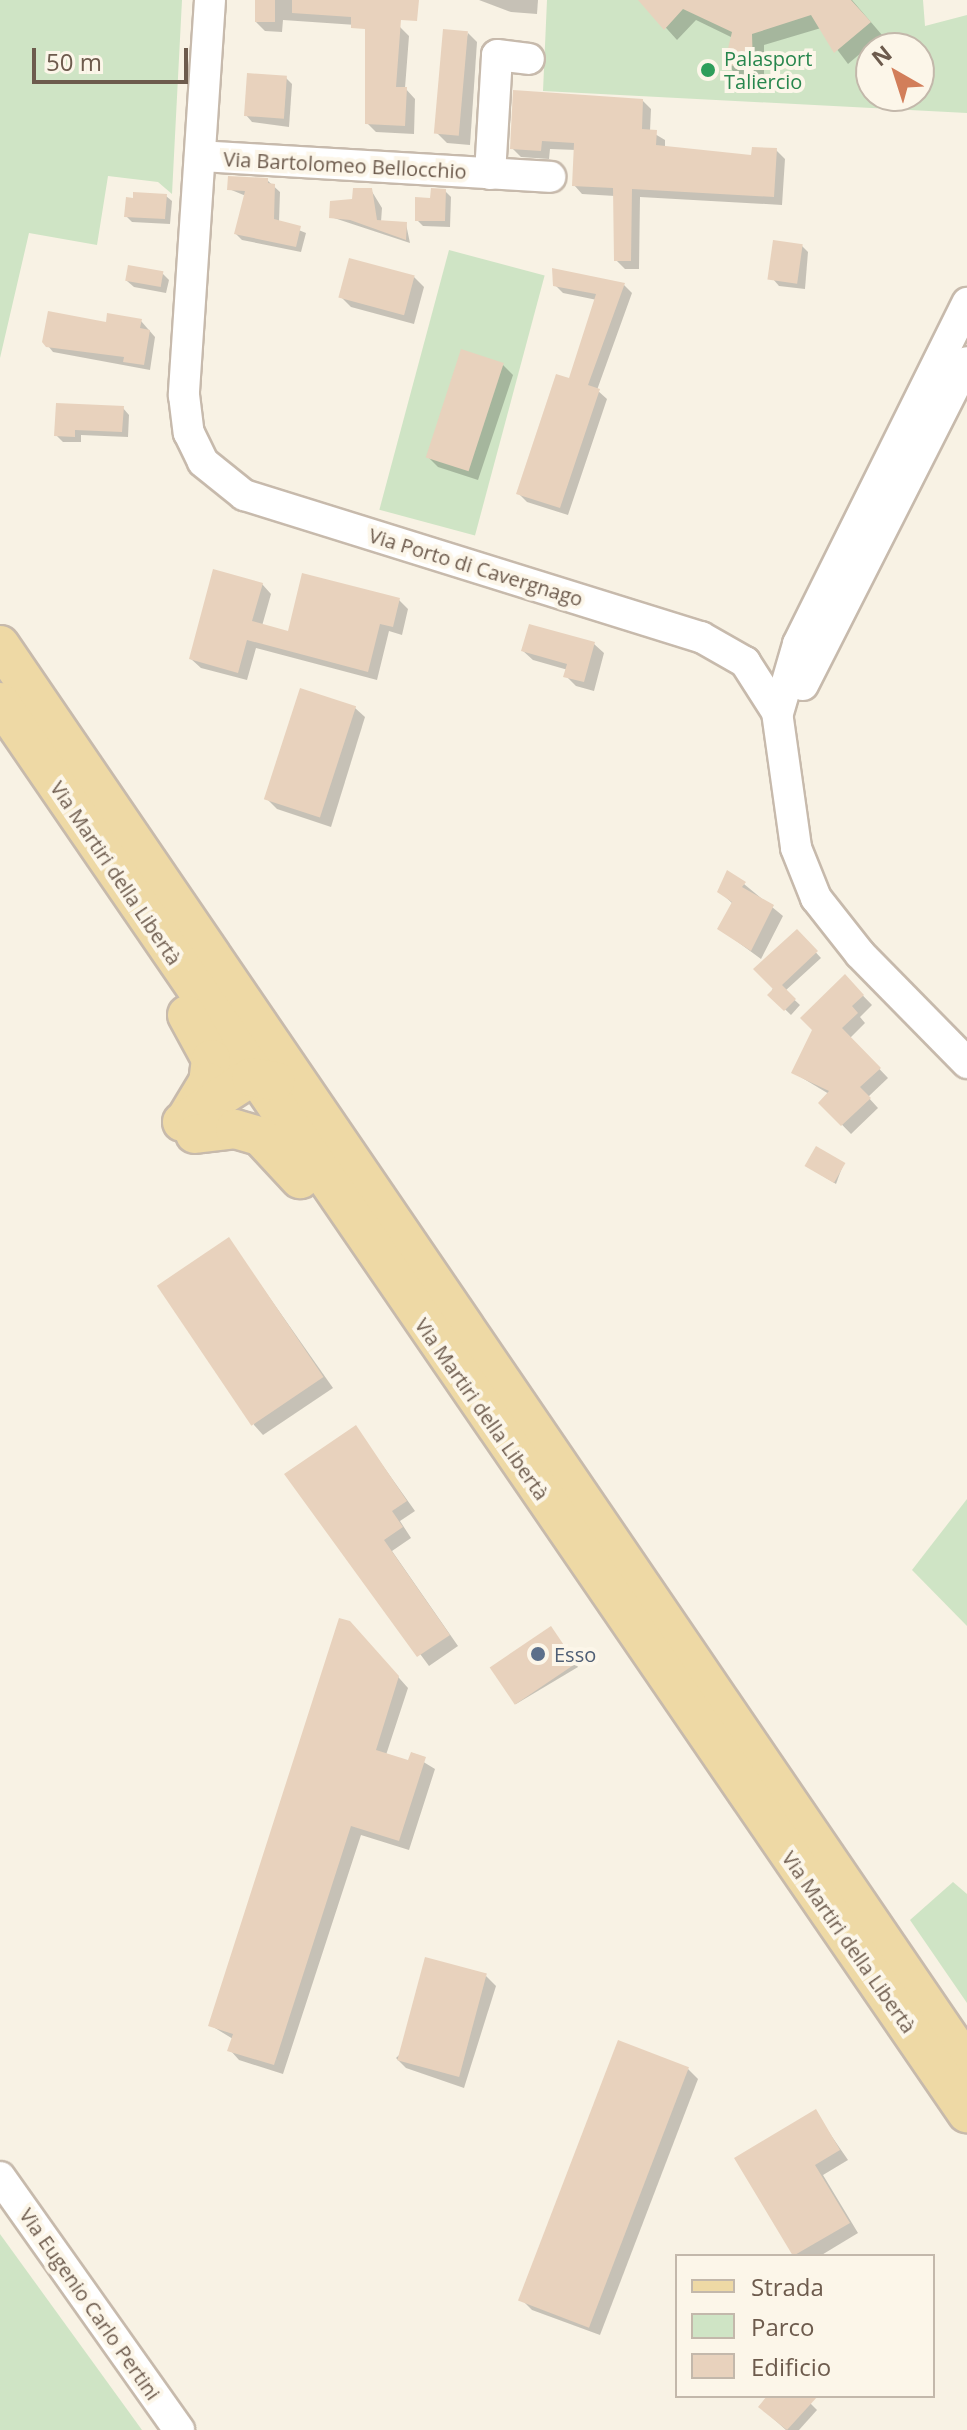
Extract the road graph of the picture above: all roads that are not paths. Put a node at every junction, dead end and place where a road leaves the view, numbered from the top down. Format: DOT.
graph roads {
  1 [pos="210,0"];
  2 [pos="529,59"];
  3 [pos="200,156"];
  4 [pos="490,174"];
  5 [pos="550,177"];
  6 [pos="967,303"];
  7 [pos="967,362"];
  8 [pos="719,644"];
  9 [pos="0,645"];
  10 [pos="821,646"];
  11 [pos="792,658"];
  12 [pos="0,702"];
  13 [pos="783,738"];
  14 [pos="81,821"];
  15 [pos="131,837"];
  16 [pos="967,1063"];
  17 [pos="260,1080"];
  18 [pos="188,1128"];
  19 [pos="459,1345"];
  20 [pos="575,1485"];
  21 [pos="967,2025"];
  22 [pos="967,2064"];
  23 [pos="967,2113"];
  24 [pos="0,2177"];
  25 [pos="179,2430"];
  1 -- 3 [label="street, Via Porto di Cavergnago"];
  2 -- 4 [label="street, Via Bartolomeo Bellocchio"];
  3 -- 4 [label="street, Via Bartolomeo Bellocchio"];
  3 -- 8 [label="street, Via Porto di Cavergnago"];
  4 -- 5 [label="street, Via Bartolomeo Bellocchio"];
  6 -- 11 [label="street"];
  7 -- 10 [label="street"];
  8 -- 11 [label="street"];
  8 -- 13 [label="street, Via Porto di Cavergnago"];
  9 -- 15 [label="main road, Via Martiri della Libertà"];
  10 -- 11 [label="street"];
  10 -- 13 [label="street"];
  11 -- 13 [label="street"];
  12 -- 14 [label="main road, Via Martiri della Libertà"];
  13 -- 16 [label="street, Via Porto di Cavergnago"];
  14 -- 17 [label="main road, Via Martiri della Libertà"];
  14 -- 18 [label="main road"];
  15 -- 17 [label="main road"];
  15 -- 19 [label="main road, Via Martiri della Libertà"];
  17 -- 18 [label="main road"];
  17 -- 19 [label="main road, Via Martiri della Libertà"];
  18 -- 19 [label="main road"];
  19 -- 20 [label="main road, Via Martiri della Libertà"];
  19 -- 23 [label="main road, Via Martiri della Libertà"];
  20 -- 21 [label="main road, Via Martiri della Libertà"];
  20 -- 22 [label="main road, Via Martiri della Libertà"];
  24 -- 25 [label="street, Via Eugenio Carlo Pertini"];
}
